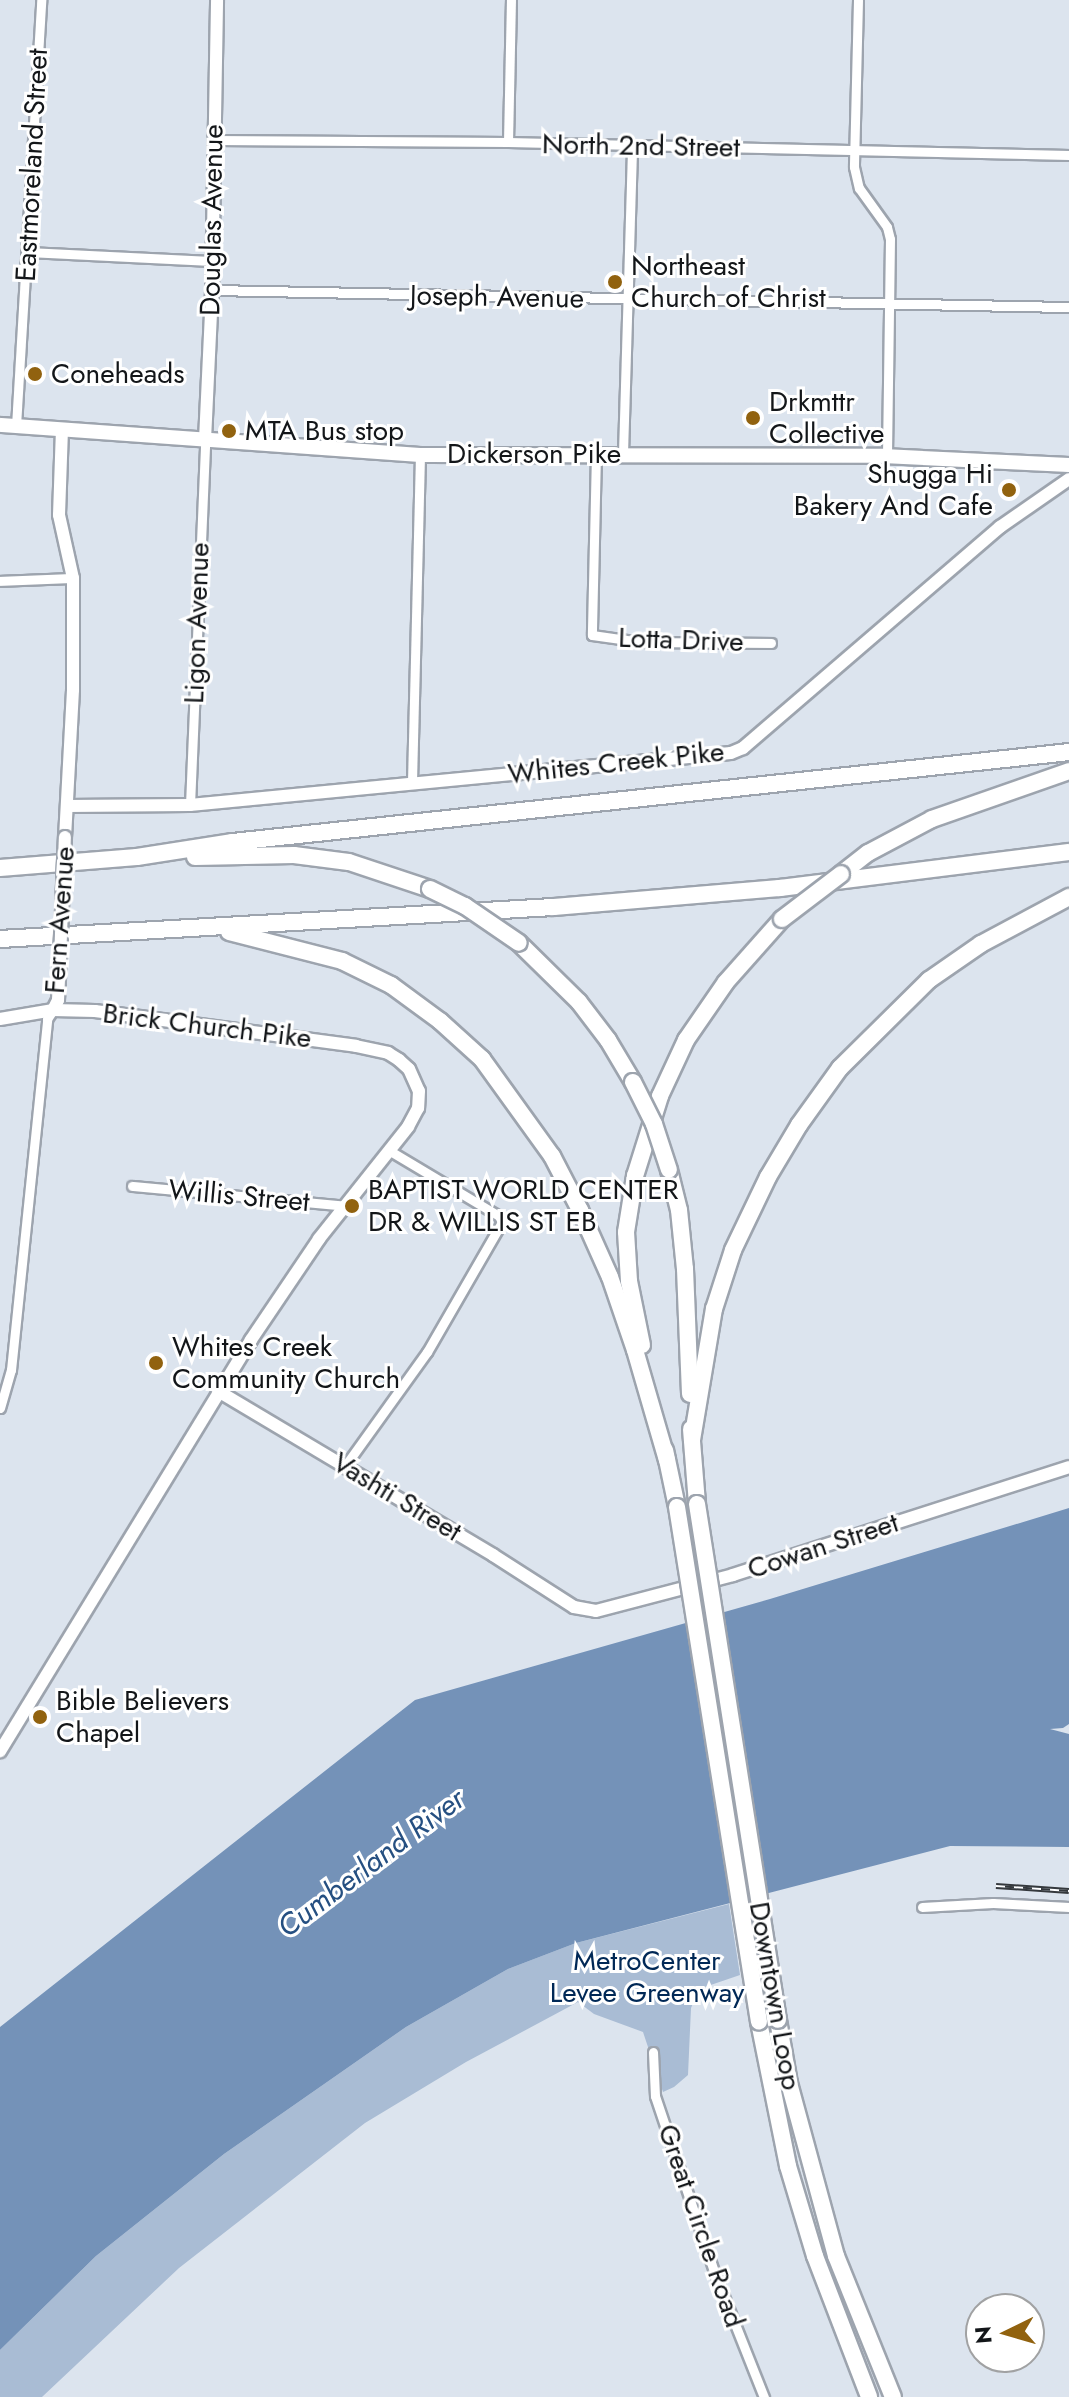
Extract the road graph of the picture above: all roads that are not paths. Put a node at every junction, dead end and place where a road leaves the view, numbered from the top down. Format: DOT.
graph roads {
  1 [pos="41,0"];
  2 [pos="217,0"];
  3 [pos="511,0"];
  4 [pos="858,0"];
  5 [pos="214,140"];
  6 [pos="508,142"];
  7 [pos="632,146"];
  8 [pos="856,151"];
  9 [pos="1069,155"];
  10 [pos="27,252"];
  11 [pos="212,261"];
  12 [pos="212,290"];
  13 [pos="626,300"];
  14 [pos="891,305"];
  15 [pos="1069,307"];
  16 [pos="0,425"];
  17 [pos="16,426"];
  18 [pos="62,429"];
  19 [pos="205,440"];
  20 [pos="596,453"];
  21 [pos="623,453"];
  22 [pos="420,455"];
  23 [pos="887,456"];
  24 [pos="1069,465"];
  25 [pos="1069,479"];
  26 [pos="73,578"];
  27 [pos="0,581"];
  28 [pos="771,643"];
  29 [pos="1069,752"];
  30 [pos="1069,771"];
  31 [pos="412,782"];
  32 [pos="190,805"];
  33 [pos="67,806"];
  34 [pos="1069,852"];
  35 [pos="137,857"];
  36 [pos="0,868"];
  37 [pos="1069,897"];
  38 [pos="216,929"];
  39 [pos="0,939"];
  40 [pos="53,1010"];
  41 [pos="0,1019"];
  42 [pos="390,1151"];
  43 [pos="132,1186"];
  44 [pos="346,1206"];
  45 [pos="218,1391"];
  46 [pos="0,1408"];
  47 [pos="692,1440"];
  48 [pos="667,1460"];
  49 [pos="345,1466"];
  50 [pos="1069,1467"];
  51 [pos="574,1607"];
  52 [pos="0,1751"];
  53 [pos="922,1907"];
  54 [pos="1069,1907"];
  55 [pos="653,2052"];
  56 [pos="764,2397"];
  57 [pos="869,2397"];
  58 [pos="893,2397"];
  1 -- 10 [label="street, Eastmoreland Street"];
  2 -- 5 [label="street, Douglas Avenue"];
  3 -- 6 [label="street"];
  4 -- 8 [label="street"];
  5 -- 6 [label="street, North 2nd Street"];
  5 -- 11 [label="street, Douglas Avenue"];
  6 -- 7 [label="street, North 2nd Street"];
  7 -- 8 [label="street, North 2nd Street"];
  7 -- 13 [label="street"];
  8 -- 9 [label="street, North 2nd Street"];
  8 -- 14 [label="street"];
  10 -- 11 [label="street"];
  10 -- 17 [label="street, Eastmoreland Street"];
  11 -- 12 [label="street, Douglas Avenue"];
  12 -- 13 [label="street, Joseph Avenue"];
  12 -- 19 [label="street, Douglas Avenue"];
  13 -- 14 [label="street, Joseph Avenue"];
  13 -- 21 [label="street"];
  14 -- 15 [label="street, Joseph Avenue"];
  14 -- 23 [label="street"];
  16 -- 17 [label="main road, Dickerson Pike"];
  17 -- 18 [label="main road, Dickerson Pike"];
  18 -- 19 [label="main road, Dickerson Pike"];
  18 -- 26 [label="street, Fern Avenue"];
  19 -- 22 [label="main road, Dickerson Pike"];
  19 -- 32 [label="street, Ligon Avenue"];
  20 -- 21 [label="main road, Dickerson Pike"];
  20 -- 22 [label="main road, Dickerson Pike"];
  20 -- 28 [label="street, Lotta Drive"];
  21 -- 23 [label="main road, Dickerson Pike"];
  22 -- 31 [label="street"];
  23 -- 24 [label="main road, Dickerson Pike"];
  25 -- 31 [label="street, Whites Creek Pike"];
  26 -- 27 [label="street"];
  26 -- 33 [label="street, Fern Avenue"];
  29 -- 35 [label="highway"];
  30 -- 48 [label="highway, bridge"];
  31 -- 32 [label="street, Whites Creek Pike"];
  32 -- 33 [label="street, Whites Creek Pike"];
  33 -- 40 [label="street, Fern Avenue, bridge"];
  34 -- 38 [label="highway"];
  35 -- 36 [label="highway"];
  35 -- 47 [label="highway, bridge"];
  37 -- 47 [label="highway"];
  38 -- 39 [label="highway"];
  38 -- 48 [label="highway"];
  40 -- 41 [label="street, Brick Church Pike"];
  40 -- 42 [label="street, Brick Church Pike"];
  40 -- 46 [label="street, Fern Avenue"];
  42 -- 44 [label="street"];
  42 -- 49 [label="street"];
  43 -- 44 [label="street, Willis Street"];
  44 -- 45 [label="street"];
  45 -- 49 [label="street, Vashti Street"];
  45 -- 52 [label="street"];
  47 -- 58 [label="highway, Downtown Loop, bridge"];
  48 -- 57 [label="highway, Downtown Loop, bridge"];
  49 -- 51 [label="street, Vashti Street"];
  50 -- 51 [label="street, Cowan Street"];
  53 -- 54 [label="street"];
  55 -- 56 [label="street, Great Circle Road"];
}
